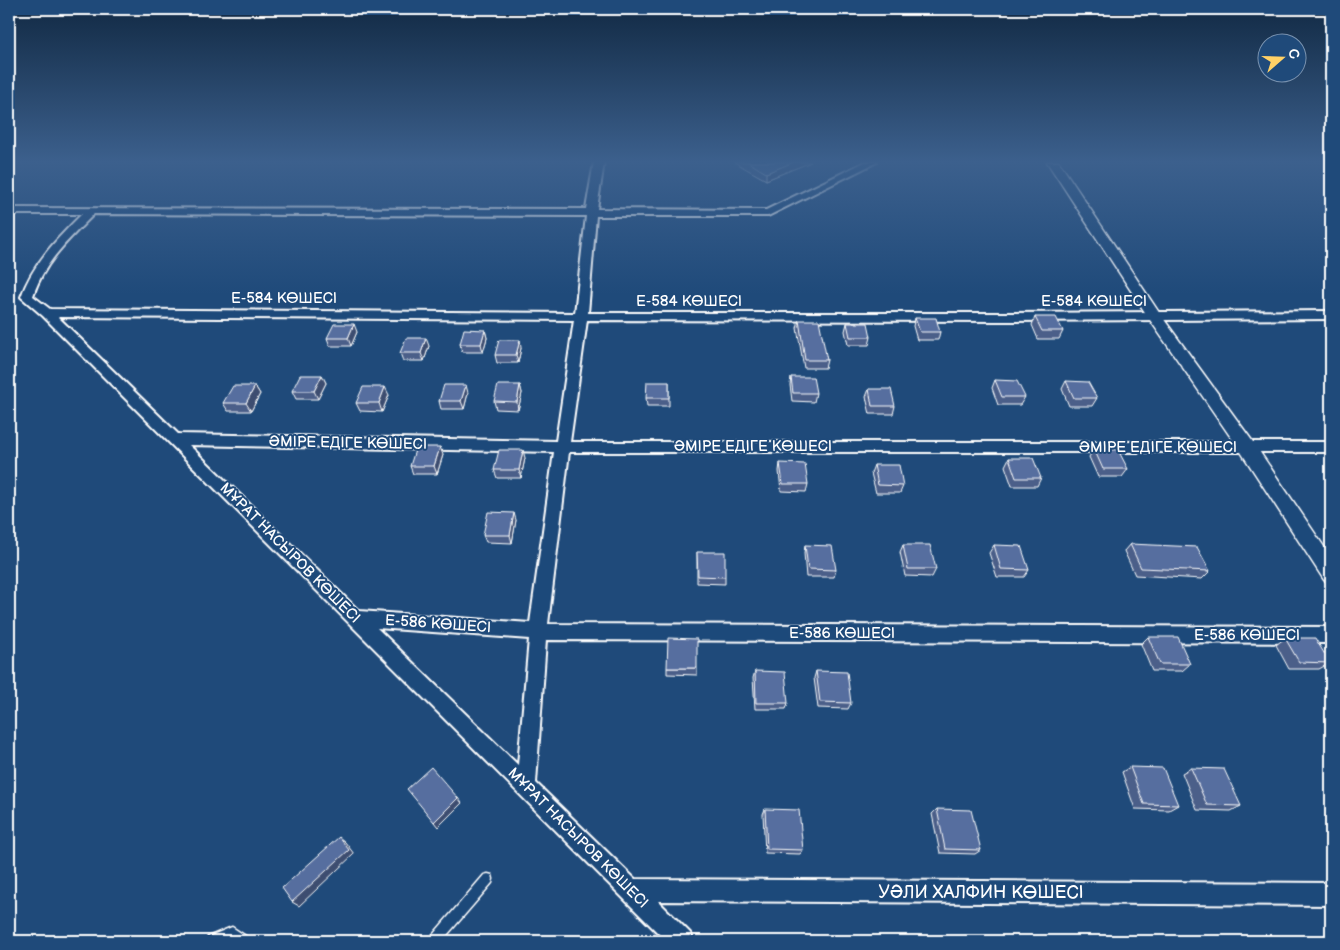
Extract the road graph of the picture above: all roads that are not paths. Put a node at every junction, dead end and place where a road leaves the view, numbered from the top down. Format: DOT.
graph roads {
  1 [pos="592,206"];
  2 [pos="782,206"];
  3 [pos="1082,206"];
  4 [pos="9,211"];
  5 [pos="90,211"];
  6 [pos="591,214"];
  7 [pos="47,313"];
  8 [pos="1331,315"];
  9 [pos="581,317"];
  10 [pos="1155,317"];
  11 [pos="176,439"];
  12 [pos="562,446"];
  13 [pos="1247,447"];
  14 [pos="1331,447"];
  15 [pos="1331,574"];
  16 [pos="354,618"];
  17 [pos="538,632"];
  18 [pos="1331,635"];
  19 [pos="526,786"];
  20 [pos="488,879"];
  21 [pos="631,890"];
  22 [pos="1331,894"];
  23 [pos="212,941"];
  24 [pos="243,941"];
  25 [pos="435,941"];
  26 [pos="682,941"];
  1 -- 6 [label="street"];
  2 -- 6 [label="street"];
  3 -- 10 [label="street"];
  4 -- 5 [label="street"];
  5 -- 6 [label="street"];
  5 -- 7 [label="street, МҰРАТ НАСЫРОВ КӨШЕСІ"];
  6 -- 9 [label="street"];
  7 -- 9 [label="street, Е-584 КӨШЕСІ"];
  7 -- 11 [label="street, МҰРАТ НАСЫРОВ КӨШЕСІ"];
  8 -- 10 [label="street, Е-584 КӨШЕСІ"];
  9 -- 10 [label="street, Е-584 КӨШЕСІ"];
  9 -- 12 [label="street"];
  10 -- 13 [label="street"];
  11 -- 12 [label="street, ӘМІРЕ ЕДІГЕ КӨШЕСІ"];
  11 -- 16 [label="street, МҰРАТ НАСЫРОВ КӨШЕСІ"];
  12 -- 13 [label="street, ӘМІРЕ ЕДІГЕ КӨШЕСІ"];
  12 -- 17 [label="street"];
  13 -- 14 [label="street, ӘМІРЕ ЕДІГЕ КӨШЕСІ"];
  13 -- 15 [label="street"];
  16 -- 17 [label="street, Е-586 КӨШЕСІ"];
  16 -- 19 [label="street, МҰРАТ НАСЫРОВ КӨШЕСІ"];
  17 -- 18 [label="street, Е-586 КӨШЕСІ"];
  17 -- 19 [label="street"];
  19 -- 21 [label="street, МҰРАТ НАСЫРОВ КӨШЕСІ"];
  20 -- 25 [label="lane"];
  21 -- 22 [label="street, УӘЛИ ХАЛФИН КӨШЕСІ"];
  21 -- 26 [label="street, МҰРАТ НАСЫРОВ КӨШЕСІ"];
  23 -- 24 [label="lane"];
}
